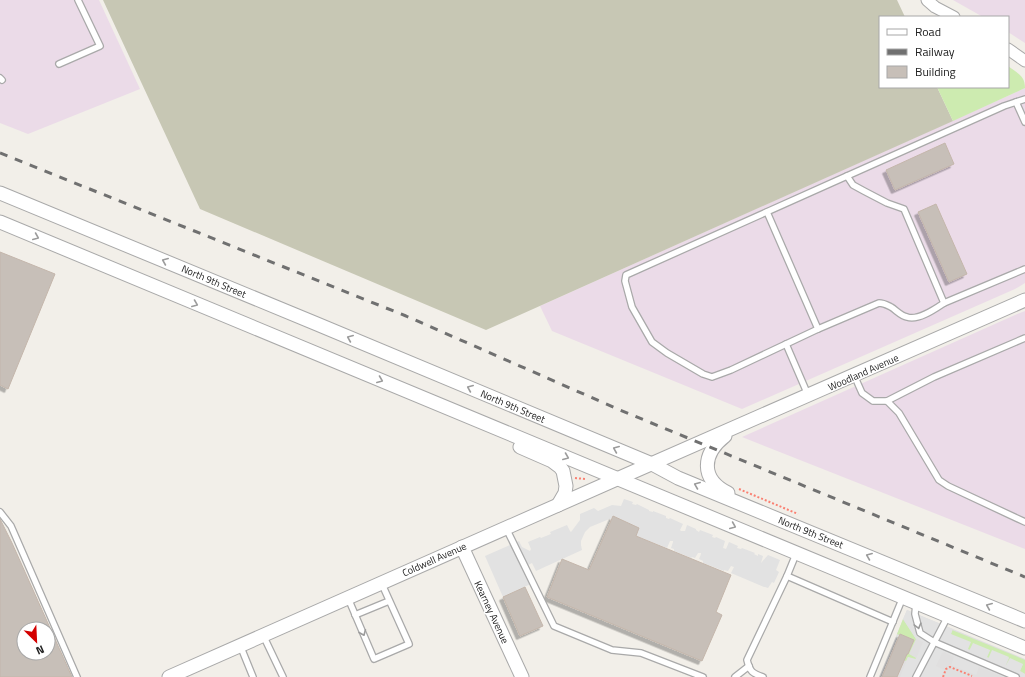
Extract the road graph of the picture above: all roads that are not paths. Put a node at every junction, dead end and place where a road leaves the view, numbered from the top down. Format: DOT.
graph roads {
  1 [pos="78,0"];
  2 [pos="927,0"];
  3 [pos="952,16"];
  4 [pos="1009,50"];
  5 [pos="1025,61"];
  6 [pos="59,64"];
  7 [pos="1025,99"];
  8 [pos="1016,102"];
  9 [pos="1025,122"];
  10 [pos="847,176"];
  11 [pos="0,193"];
  12 [pos="0,199"];
  13 [pos="767,212"];
  14 [pos="68,221"];
  15 [pos="0,222"];
  16 [pos="1025,269"];
  17 [pos="1025,300"];
  18 [pos="944,303"];
  19 [pos="818,329"];
  20 [pos="1025,338"];
  21 [pos="786,344"];
  22 [pos="854,375"];
  23 [pos="808,396"];
  24 [pos="887,401"];
  25 [pos="491,426"];
  26 [pos="736,428"];
  27 [pos="700,442"];
  28 [pos="652,464"];
  29 [pos="620,479"];
  30 [pos="558,505"];
  31 [pos="0,512"];
  32 [pos="776,518"];
  33 [pos="1025,522"];
  34 [pos="506,528"];
  35 [pos="462,547"];
  36 [pos="797,552"];
  37 [pos="787,576"];
  38 [pos="381,582"];
  39 [pos="348,597"];
  40 [pos="903,597"];
  41 [pos="389,601"];
  42 [pos="916,602"];
  43 [pos="355,615"];
  44 [pos="948,616"];
  45 [pos="1025,621"];
  46 [pos="893,622"];
  47 [pos="263,635"];
  48 [pos="934,642"];
  49 [pos="240,645"];
  50 [pos="1025,648"];
  51 [pos="749,666"];
  52 [pos="78,677"];
  53 [pos="169,677"];
  54 [pos="253,677"];
  55 [pos="283,677"];
  56 [pos="522,677"];
  57 [pos="703,677"];
  58 [pos="735,677"];
  59 [pos="763,677"];
  60 [pos="870,677"];
  61 [pos="916,677"];
  62 [pos="1016,677"];
  1 -- 6 [label="lane"];
  2 -- 3 [label="street"];
  4 -- 5 [label="street"];
  7 -- 8 [label="lane"];
  8 -- 9 [label="lane"];
  8 -- 10 [label="lane"];
  10 -- 13 [label="lane"];
  10 -- 18 [label="lane"];
  11 -- 14 [label="street, North 9th Street"];
  12 -- 14 [label="street"];
  13 -- 19 [label="lane"];
  13 -- 21 [label="lane"];
  28 -- 14 [label="street, North 9th Street, one-way"];
  15 -- 25 [label="street, one-way"];
  16 -- 18 [label="lane"];
  17 -- 22 [label="street, Woodland Avenue"];
  18 -- 19 [label="lane"];
  19 -- 21 [label="lane"];
  20 -- 24 [label="lane"];
  21 -- 23 [label="lane"];
  22 -- 23 [label="street, Woodland Avenue"];
  22 -- 24 [label="lane"];
  23 -- 26 [label="street, Woodland Avenue"];
  24 -- 33 [label="lane"];
  25 -- 29 [label="street, one-way"];
  25 -- 30 [label="street"];
  26 -- 27 [label="street, Woodland Avenue"];
  26 -- 32 [label="street"];
  27 -- 28 [label="street, Coldwell Avenue"];
  28 -- 29 [label="street, Coldwell Avenue"];
  32 -- 28 [label="street, North 9th Street, one-way"];
  29 -- 30 [label="street, Coldwell Avenue"];
  29 -- 36 [label="street, one-way"];
  30 -- 34 [label="street, Coldwell Avenue"];
  31 -- 52 [label="lane"];
  45 -- 32 [label="street, North 9th Street, one-way"];
  34 -- 35 [label="street, Coldwell Avenue"];
  34 -- 57 [label="lane"];
  35 -- 38 [label="street, Coldwell Avenue"];
  35 -- 56 [label="street, Kearney Avenue"];
  36 -- 37 [label="lane"];
  36 -- 40 [label="street"];
  37 -- 46 [label="lane"];
  37 -- 51 [label="lane"];
  38 -- 39 [label="street, Coldwell Avenue"];
  38 -- 41 [label="lane"];
  39 -- 43 [label="lane"];
  39 -- 47 [label="street, Coldwell Avenue"];
  40 -- 42 [label="street"];
  40 -- 46 [label="lane"];
  41 -- 43 [label="lane"];
  43 -- 41 [label="lane, one-way"];
  42 -- 44 [label="street"];
  42 -- 48 [label="lane, one-way"];
  44 -- 48 [label="lane"];
  44 -- 50 [label="street"];
  46 -- 60 [label="lane"];
  47 -- 49 [label="street, Coldwell Avenue"];
  47 -- 55 [label="lane"];
  48 -- 61 [label="lane"];
  48 -- 62 [label="lane"];
  49 -- 53 [label="street, Coldwell Avenue"];
  49 -- 54 [label="lane"];
  51 -- 58 [label="lane"];
  51 -- 59 [label="lane"];
}
